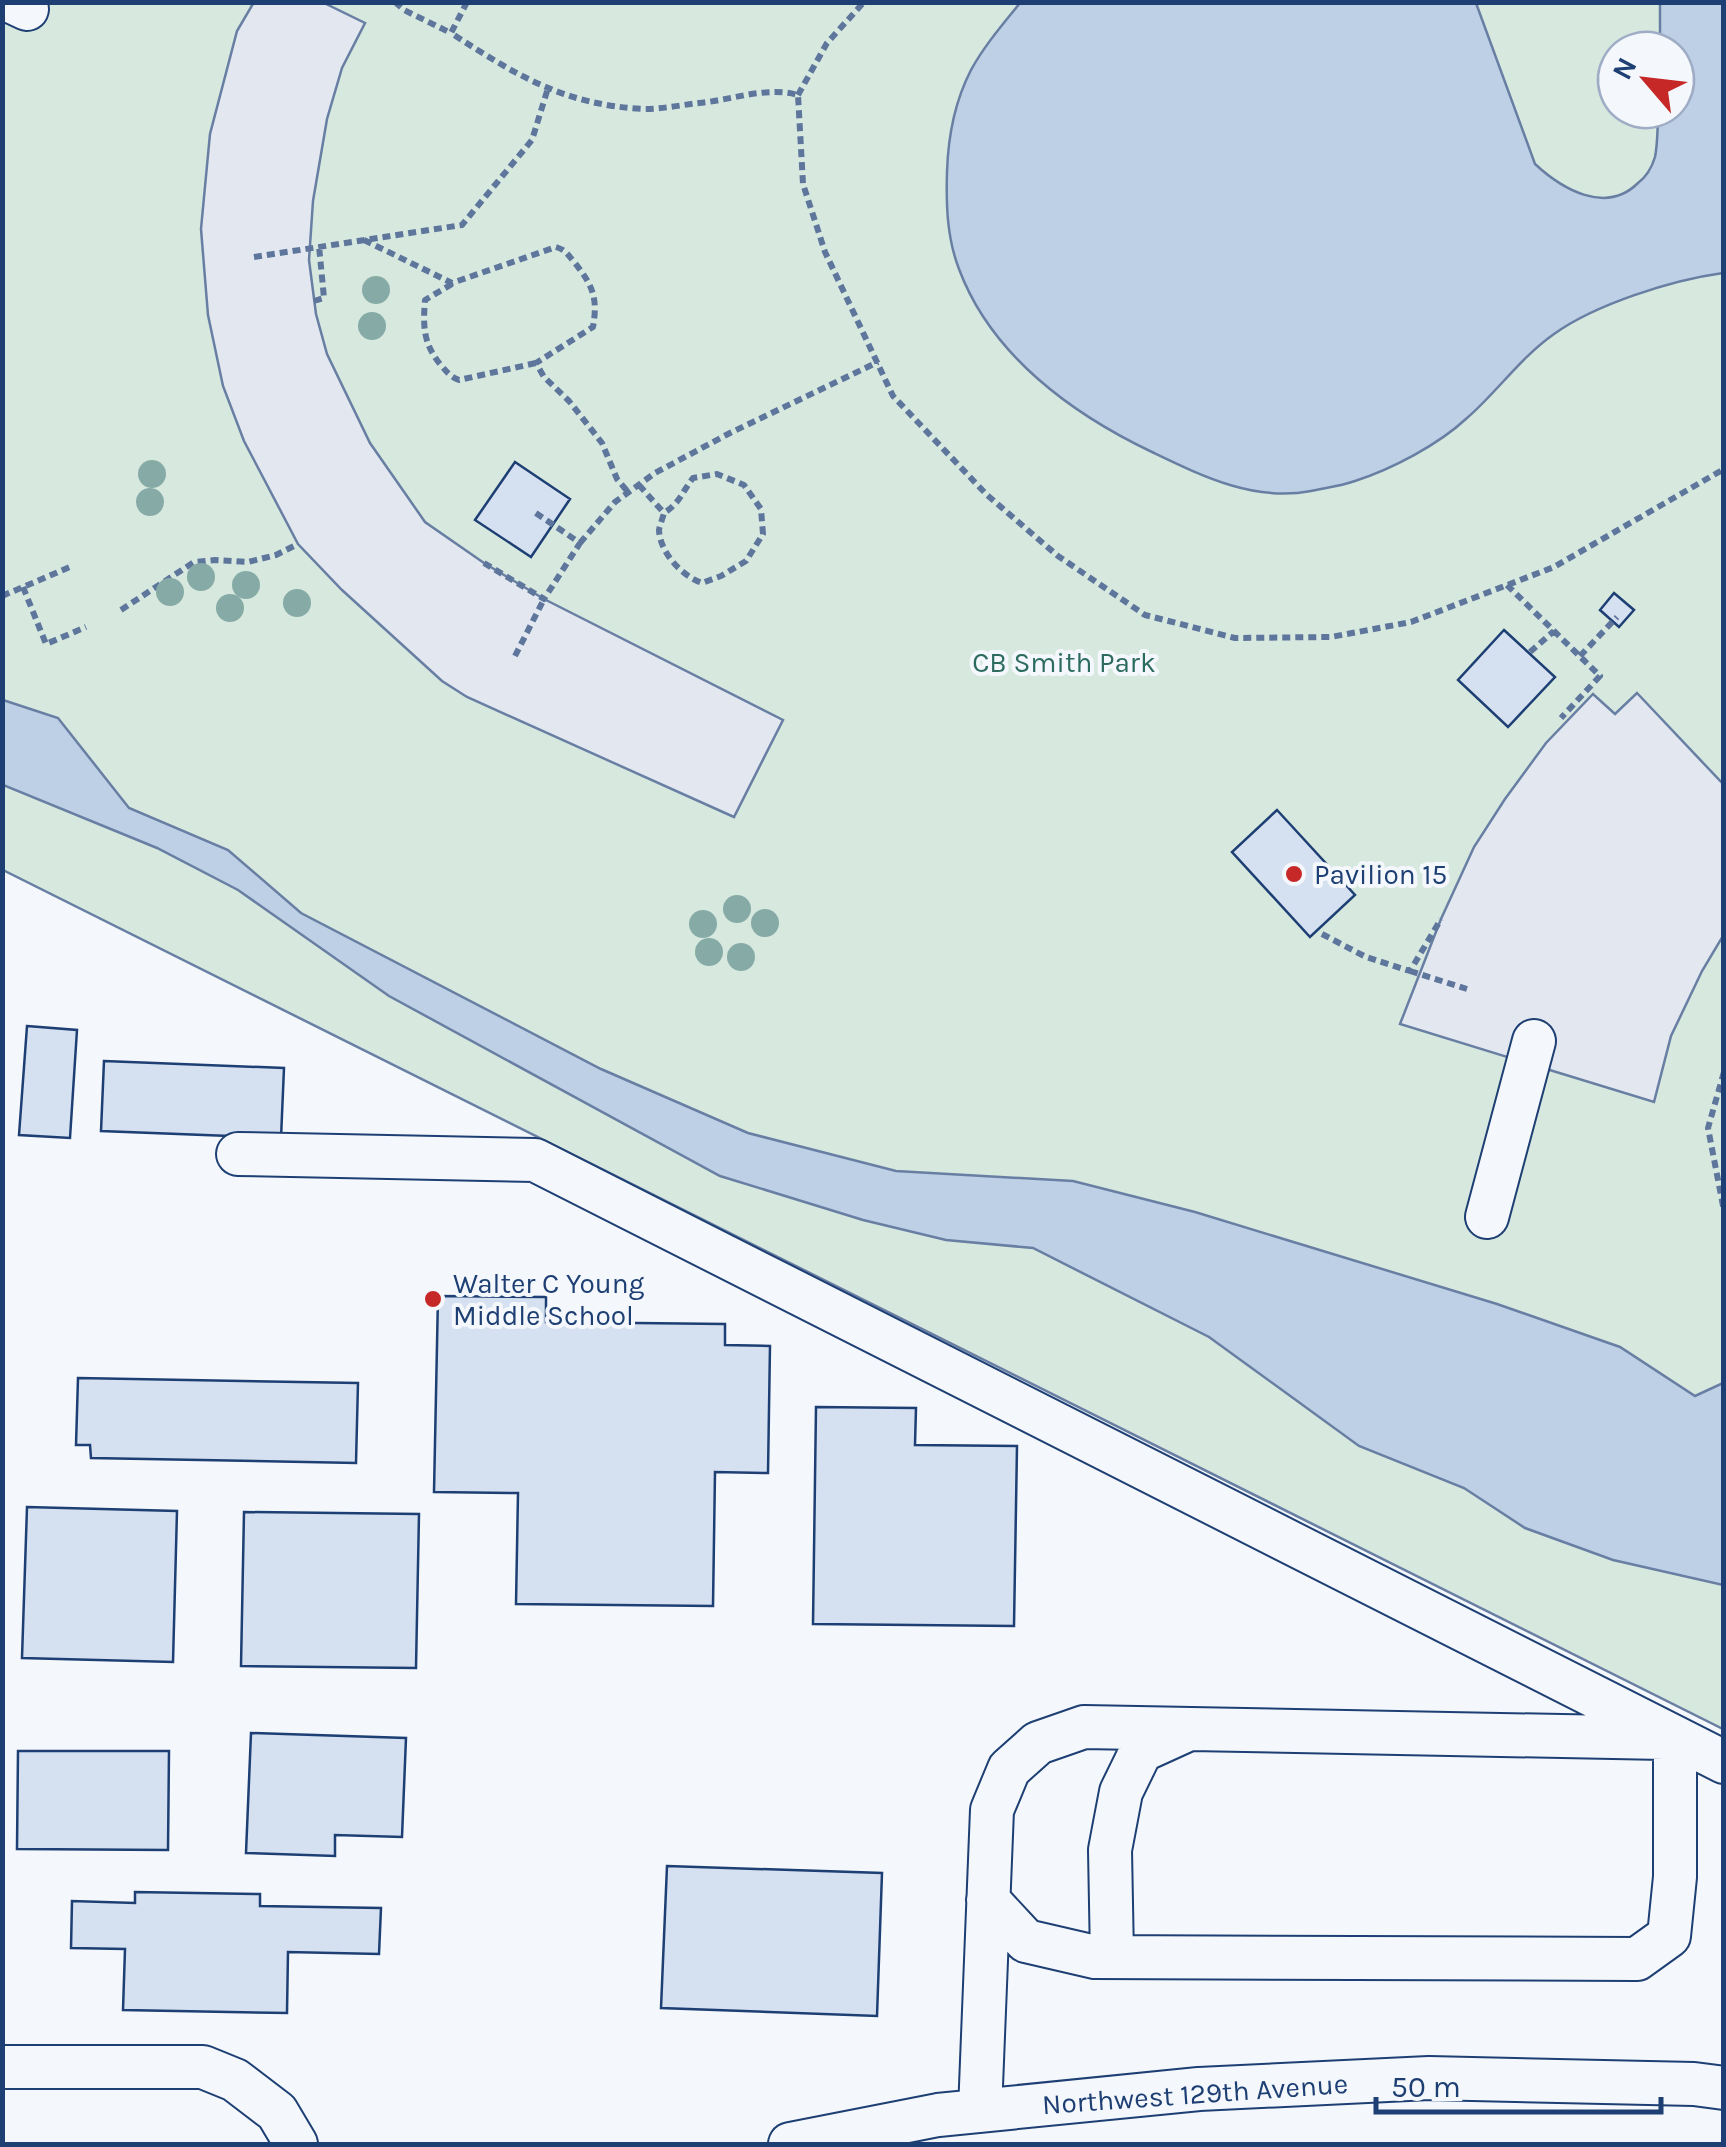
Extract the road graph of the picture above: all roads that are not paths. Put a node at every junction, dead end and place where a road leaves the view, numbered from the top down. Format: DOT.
graph roads {
  1 [pos="1534,1041"];
  2 [pos="238,1154"];
  3 [pos="1486,1217"];
  4 [pos="1187,1730"];
  5 [pos="1674,1738"];
  6 [pos="1724,1762"];
  7 [pos="988,1900"];
  8 [pos="1112,1957"];
  9 [pos="4,2069"];
  10 [pos="1724,2088"];
  11 [pos="980,2111"];
  12 [pos="296,2144"];
  13 [pos="790,2144"];
  1 -- 3 [label="street"];
  2 -- 5 [label="street"];
  4 -- 5 [label="street"];
  4 -- 7 [label="street"];
  4 -- 8 [label="street"];
  5 -- 6 [label="street"];
  5 -- 8 [label="street"];
  7 -- 8 [label="street"];
  7 -- 11 [label="street"];
  9 -- 12 [label="street"];
  10 -- 11 [label="street, Northwest 129th Avenue"];
  11 -- 13 [label="street, Northwest 129th Avenue"];
}
